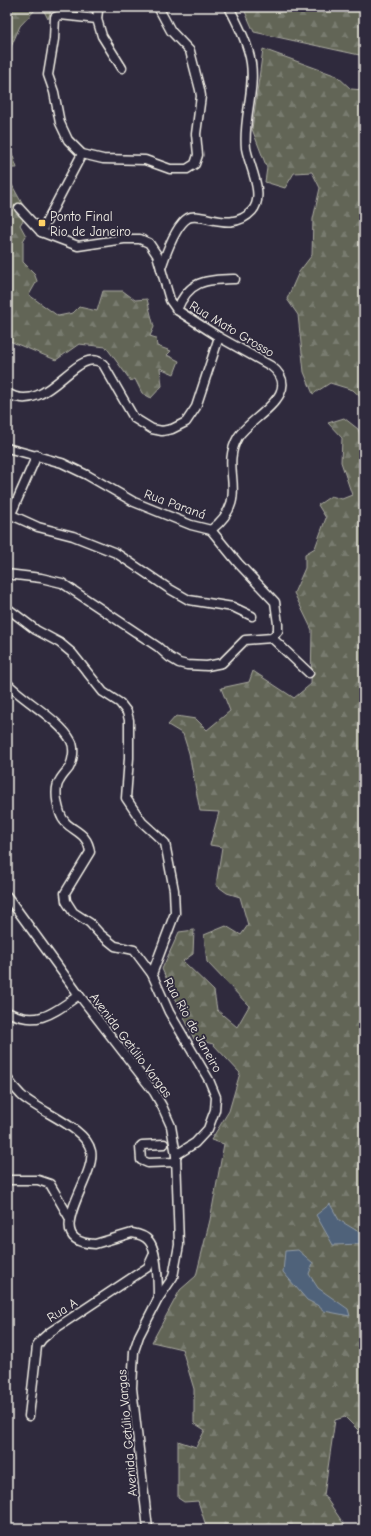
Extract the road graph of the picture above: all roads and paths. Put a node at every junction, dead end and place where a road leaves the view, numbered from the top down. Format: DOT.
graph roads {
  1 [pos="94,7"];
  2 [pos="158,7"];
  3 [pos="229,7"];
  4 [pos="97,19"];
  5 [pos="122,68"];
  6 [pos="82,154"];
  7 [pos="19,208"];
  8 [pos="41,232"];
  9 [pos="161,268"];
  10 [pos="235,280"];
  11 [pos="177,310"];
  12 [pos="220,337"];
  13 [pos="7,393"];
  14 [pos="7,448"];
  15 [pos="37,455"];
  16 [pos="9,513"];
  17 [pos="211,530"];
  18 [pos="7,574"];
  19 [pos="7,608"];
  20 [pos="252,616"];
  21 [pos="272,638"];
  22 [pos="309,673"];
  23 [pos="7,683"];
  24 [pos="7,896"];
  25 [pos="152,974"];
  26 [pos="79,995"];
  27 [pos="7,1012"];
  28 [pos="7,1078"];
  29 [pos="164,1144"];
  30 [pos="176,1158"];
  31 [pos="7,1180"];
  32 [pos="69,1217"];
  33 [pos="154,1254"];
  34 [pos="158,1299"];
  35 [pos="29,1416"];
  36 [pos="148,1529"];
  1 -- 4 [label="street"];
  2 -- 6 [label="street"];
  3 -- 9 [label="street"];
  4 -- 5 [label="street"];
  4 -- 6 [label="street"];
  6 -- 8 [label="street"];
  7 -- 8 [label="street"];
  8 -- 9 [label="street, Rua Mato Grosso"];
  9 -- 11 [label="street, Rua Mato Grosso"];
  10 -- 11 [label="street"];
  11 -- 12 [label="street, Rua Mato Grosso"];
  12 -- 13 [label="street"];
  12 -- 17 [label="street, Rua Mato Grosso"];
  14 -- 15 [label="street, Rua Paraná"];
  15 -- 16 [label="street"];
  15 -- 17 [label="street, Rua Paraná"];
  16 -- 20 [label="street"];
  17 -- 21 [label="street, Rua Paraná"];
  18 -- 21 [label="street"];
  19 -- 25 [label="street, Rua Rio de Janeiro"];
  21 -- 22 [label="street"];
  23 -- 25 [label="street"];
  24 -- 26 [label="street, Avenida Getúlio Vargas"];
  25 -- 30 [label="street, Rua Rio de Janeiro"];
  26 -- 27 [label="street"];
  26 -- 30 [label="street, Avenida Getúlio Vargas"];
  28 -- 32 [label="street"];
  29 -- 30 [label="street"];
  30 -- 34 [label="street, Avenida Getúlio Vargas"];
  31 -- 32 [label="street"];
  32 -- 33 [label="street"];
  33 -- 34 [label="street"];
  33 -- 35 [label="street, Rua A"];
  34 -- 36 [label="street, Avenida Getúlio Vargas"];
}
